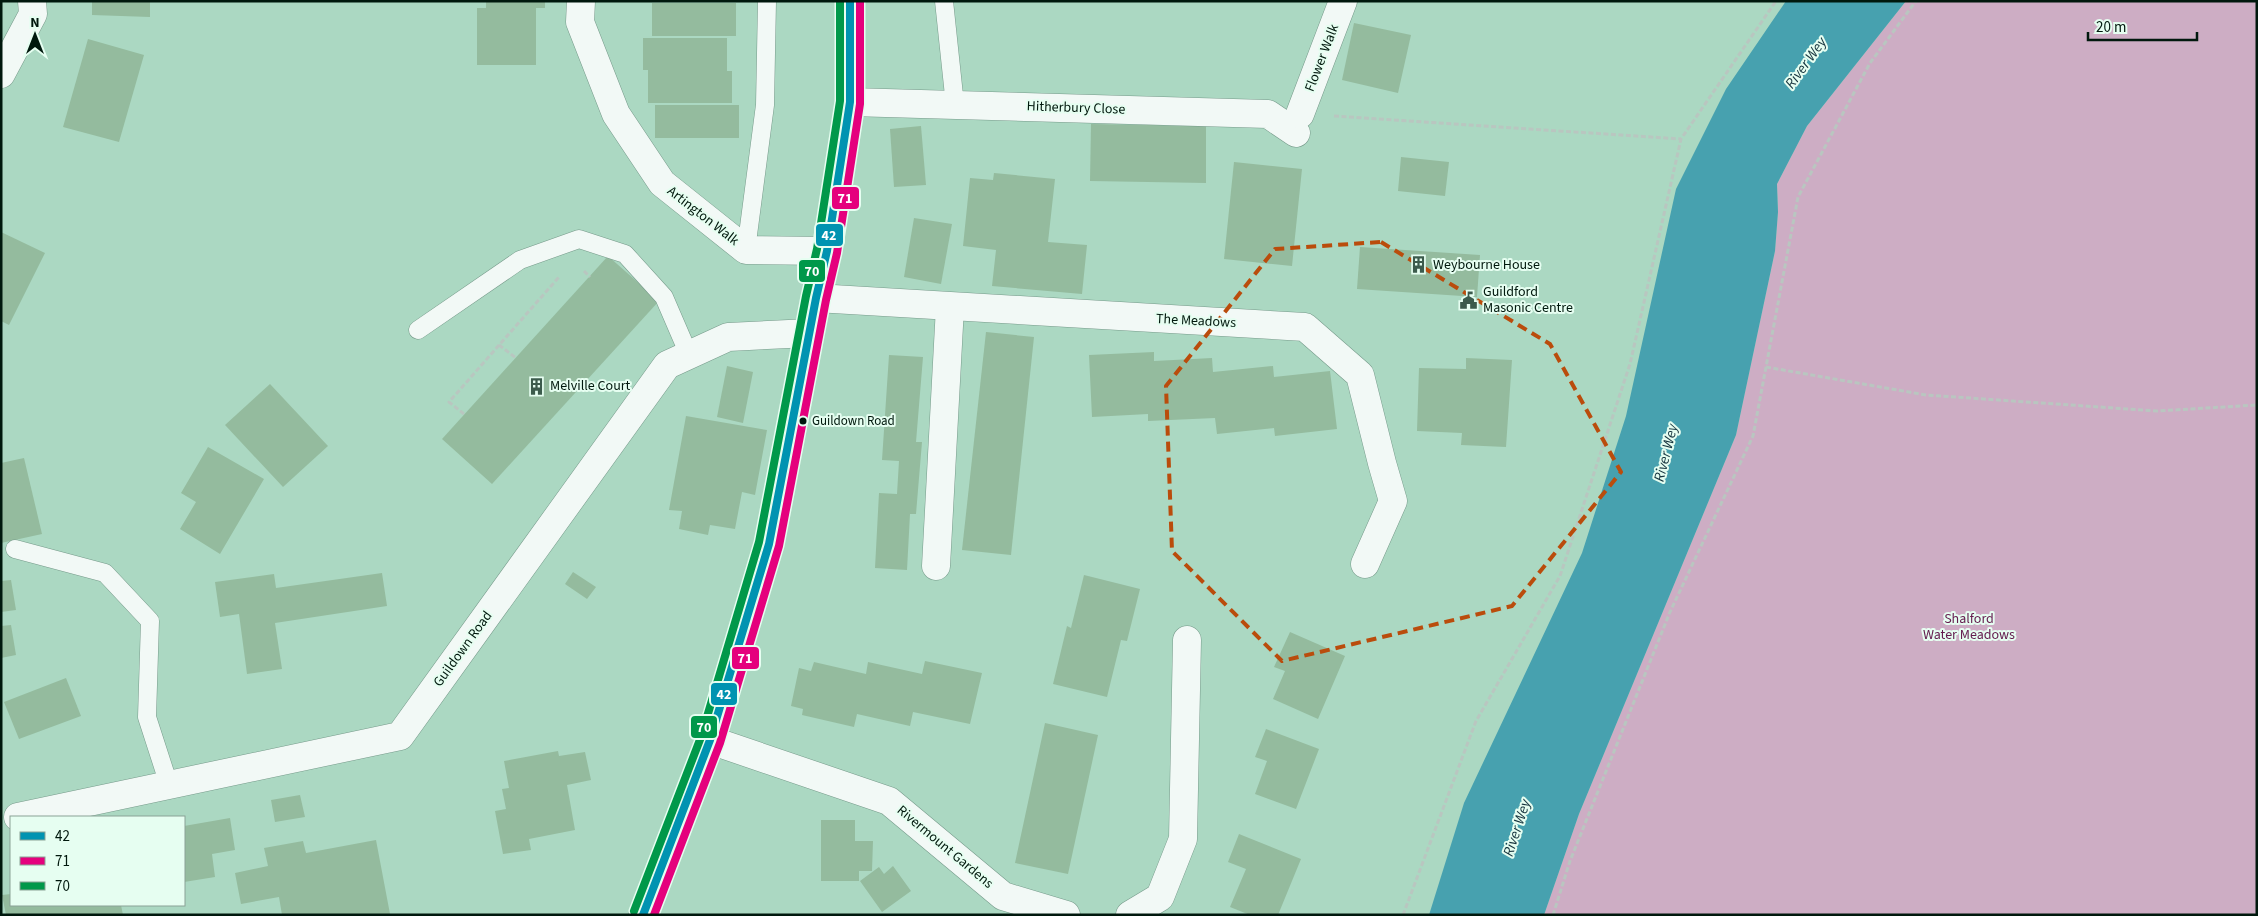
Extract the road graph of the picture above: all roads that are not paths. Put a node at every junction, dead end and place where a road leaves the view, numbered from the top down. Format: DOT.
graph roads {
  1 [pos="32,1"];
  2 [pos="582,1"];
  3 [pos="767,1"];
  4 [pos="850,1"];
  5 [pos="944,1"];
  6 [pos="1343,1"];
  7 [pos="1,74"];
  8 [pos="850,102"];
  9 [pos="955,105"];
  10 [pos="1298,123"];
  11 [pos="746,250"];
  12 [pos="827,251"];
  13 [pos="816,298"];
  14 [pos="950,307"];
  15 [pos="418,330"];
  16 [pos="810,333"];
  17 [pos="689,356"];
  18 [pos="15,549"];
  19 [pos="1365,564"];
  20 [pos="936,566"];
  21 [pos="1187,640"];
  22 [pos="710,740"];
  23 [pos="169,785"];
  24 [pos="23,816"];
  25 [pos="643,915"];
  26 [pos="1066,915"];
  27 [pos="1130,915"];
  1 -- 7 [label="street"];
  2 -- 11 [label="street, Artington Walk"];
  3 -- 11 [label="lane"];
  4 -- 8 [label="street"];
  5 -- 9 [label="lane"];
  6 -- 10 [label="street, Flower Walk"];
  8 -- 9 [label="street, Hitherbury Close"];
  8 -- 12 [label="street"];
  9 -- 10 [label="street, Hitherbury Close"];
  11 -- 12 [label="street, Artington Walk"];
  12 -- 13 [label="street"];
  13 -- 14 [label="street, The Meadows"];
  13 -- 16 [label="street"];
  14 -- 19 [label="street, The Meadows"];
  14 -- 20 [label="street"];
  15 -- 17 [label="lane"];
  16 -- 17 [label="street, Guildown Road"];
  16 -- 22 [label="street"];
  17 -- 23 [label="street, Guildown Road"];
  18 -- 23 [label="lane"];
  21 -- 27 [label="street"];
  22 -- 25 [label="street"];
  22 -- 26 [label="street, Rivermount Gardens"];
  23 -- 24 [label="street, Guildown Road"];
}
